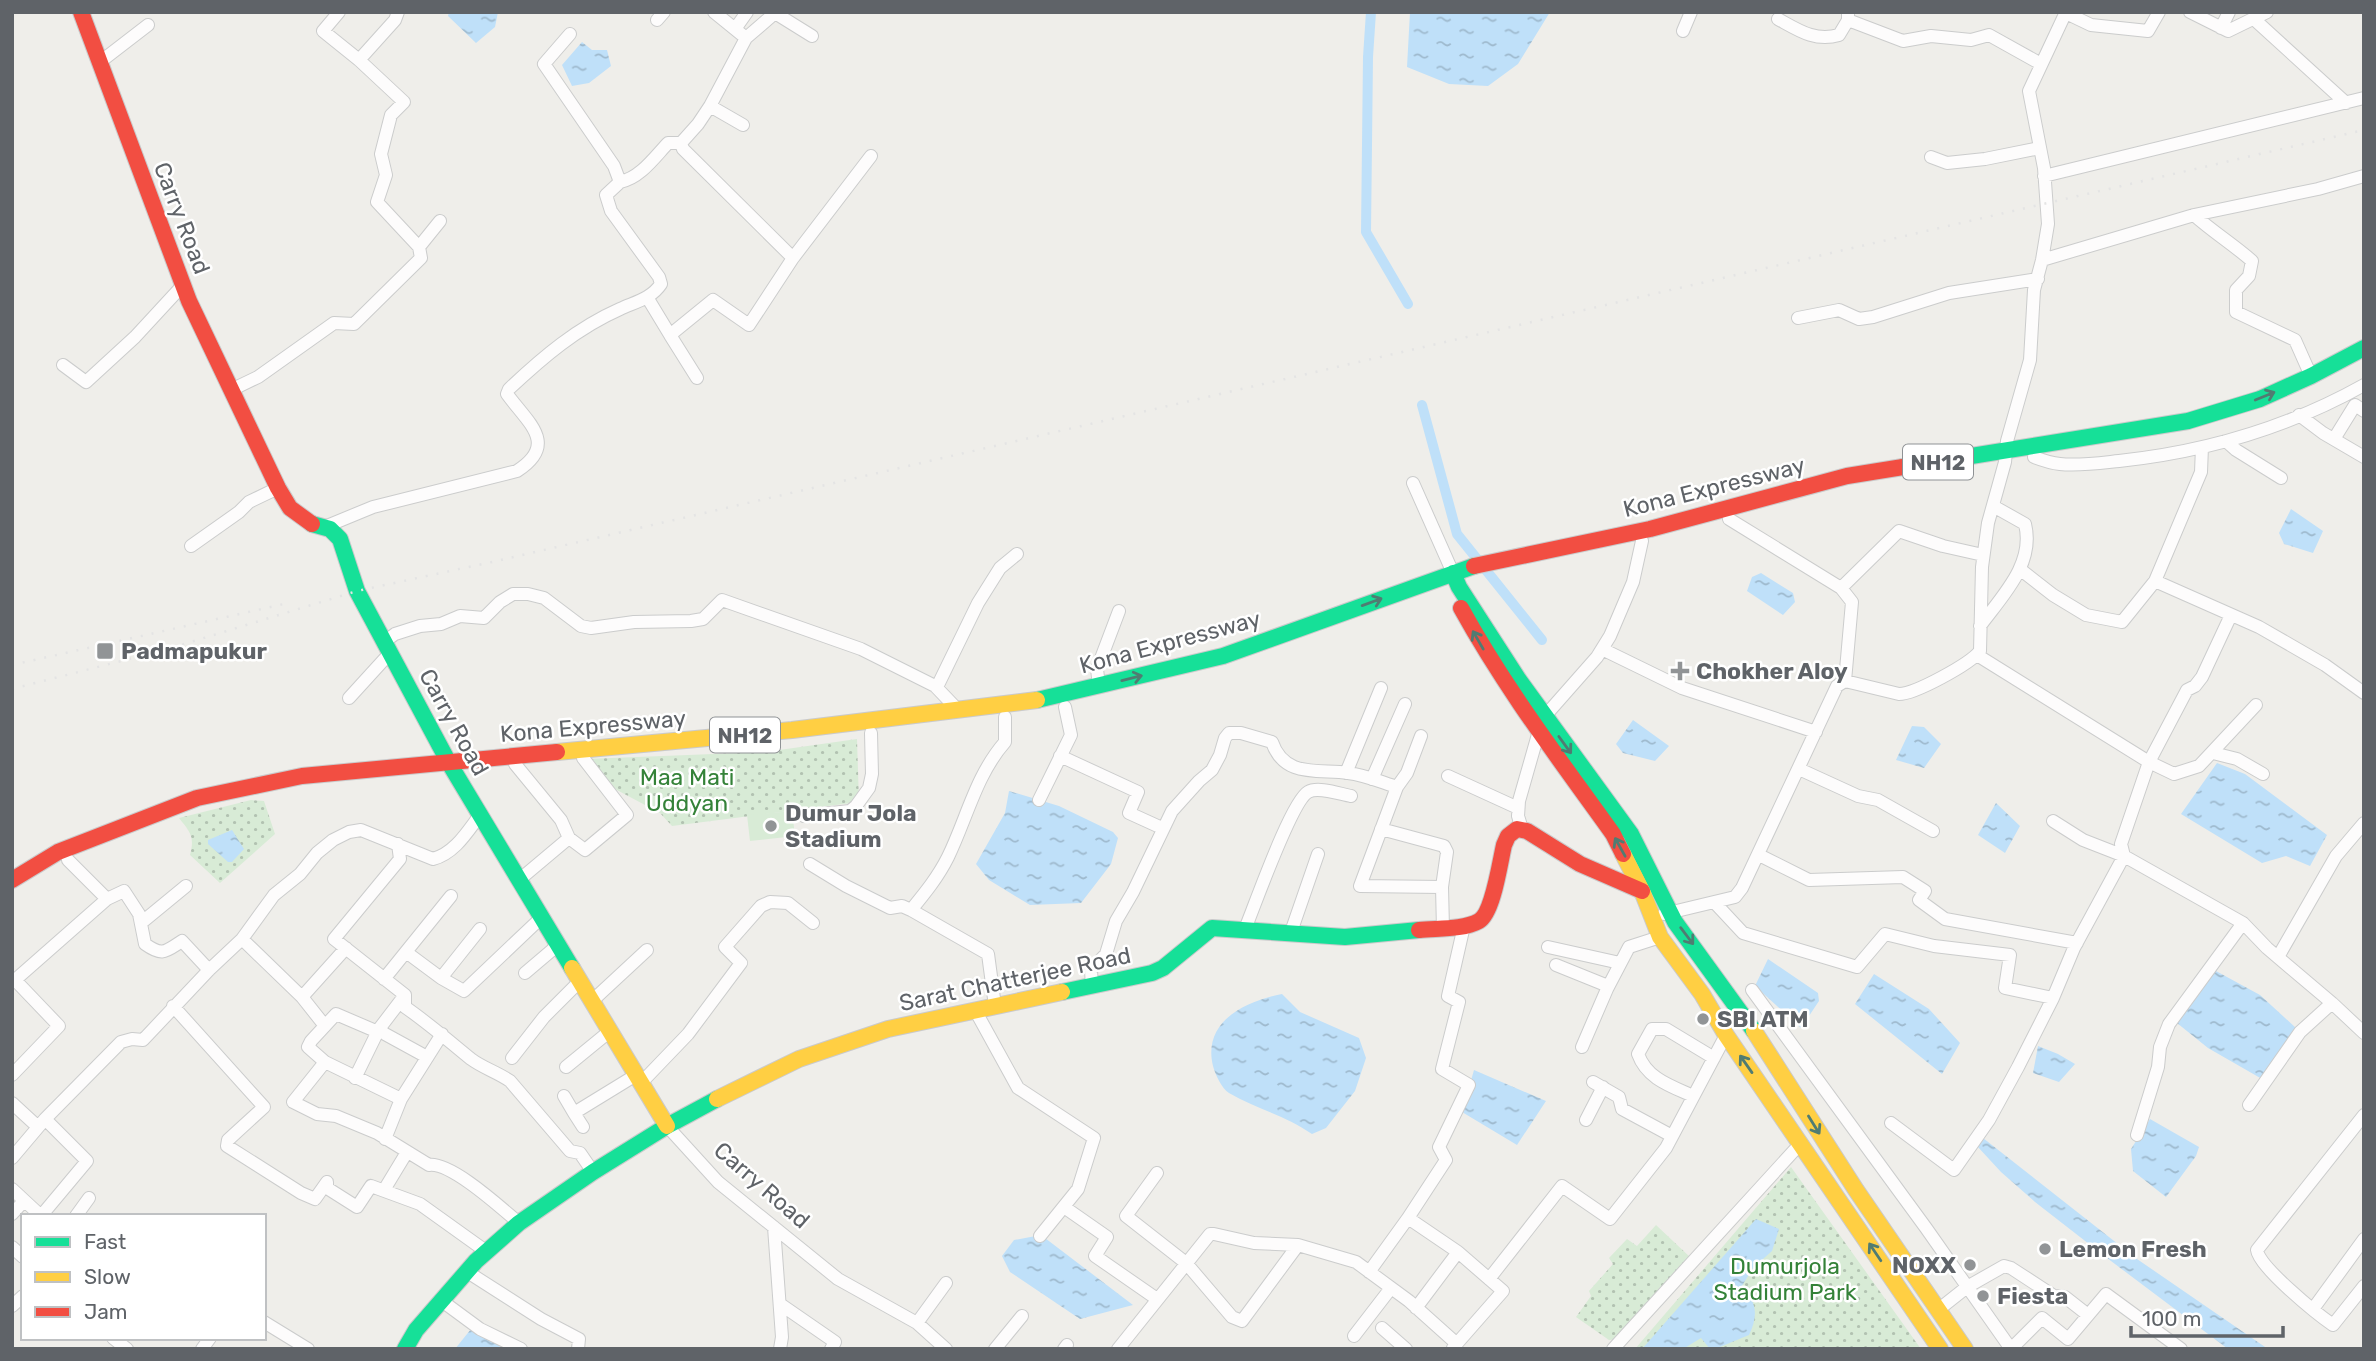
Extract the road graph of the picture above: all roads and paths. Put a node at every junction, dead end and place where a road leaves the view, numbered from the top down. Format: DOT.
graph roads {
  1 [pos="81,12"];
  2 [pos="339,12"];
  3 [pos="398,12"];
  4 [pos="713,12"];
  5 [pos="747,12"];
  6 [pos="1692,12"];
  7 [pos="2066,12"];
  8 [pos="2158,12"];
  9 [pos="2190,12"];
  10 [pos="2229,12"];
  11 [pos="2267,12"];
  12 [pos="1848,16"];
  13 [pos="1778,19"];
  14 [pos="2255,20"];
  15 [pos="148,25"];
  16 [pos="2221,28"];
  17 [pos="736,29"];
  18 [pos="1683,31"];
  19 [pos="570,34"];
  20 [pos="812,36"];
  21 [pos="746,38"];
  22 [pos="359,60"];
  23 [pos="100,62"];
  24 [pos="2041,64"];
  25 [pos="2364,98"];
  26 [pos="2346,103"];
  27 [pos="710,106"];
  28 [pos="743,125"];
  29 [pos="681,143"];
  30 [pos="2040,148"];
  31 [pos="871,156"];
  32 [pos="1931,157"];
  33 [pos="2044,176"];
  34 [pos="2364,176"];
  35 [pos="620,182"];
  36 [pos="2194,215"];
  37 [pos="440,221"];
  38 [pos="419,247"];
  39 [pos="793,258"];
  40 [pos="2042,260"];
  41 [pos="2038,278"];
  42 [pos="183,285"];
  43 [pos="647,297"];
  44 [pos="1798,318"];
  45 [pos="670,335"];
  46 [pos="2364,348"];
  47 [pos="2364,364"];
  48 [pos="63,365"];
  49 [pos="2311,376"];
  50 [pos="697,378"];
  51 [pos="2364,385"];
  52 [pos="231,390"];
  53 [pos="2364,411"];
  54 [pos="2299,415"];
  55 [pos="2334,439"];
  56 [pos="2226,441"];
  57 [pos="2202,447"];
  58 [pos="2005,457"];
  59 [pos="2034,457"];
  60 [pos="2364,457"];
  61 [pos="2281,478"];
  62 [pos="1413,483"];
  63 [pos="278,488"];
  64 [pos="1993,506"];
  65 [pos="1729,519"];
  66 [pos="321,528"];
  67 [pos="1642,541"];
  68 [pos="191,546"];
  69 [pos="1017,554"];
  70 [pos="1983,555"];
  71 [pos="1510,565"];
  72 [pos="2021,570"];
  73 [pos="1452,578"];
  74 [pos="2155,582"];
  75 [pos="1841,588"];
  76 [pos="1119,611"];
  77 [pos="2231,615"];
  78 [pos="1980,626"];
  79 [pos="387,647"];
  80 [pos="1602,649"];
  81 [pos="1977,654"];
  82 [pos="1845,681"];
  83 [pos="937,687"];
  84 [pos="1381,688"];
  85 [pos="2364,693"];
  86 [pos="1109,694"];
  87 [pos="349,698"];
  88 [pos="1405,704"];
  89 [pos="2256,705"];
  90 [pos="1065,707"];
  91 [pos="958,710"];
  92 [pos="1005,717"];
  93 [pos="1542,723"];
  94 [pos="1816,732"];
  95 [pos="871,733"];
  96 [pos="1421,736"];
  97 [pos="2213,753"];
  98 [pos="1060,756"];
  99 [pos="583,758"];
  100 [pos="2149,762"];
  101 [pos="515,764"];
  102 [pos="451,766"];
  103 [pos="1799,769"];
  104 [pos="1346,773"];
  105 [pos="2263,774"];
  106 [pos="1448,776"];
  107 [pos="1372,779"];
  108 [pos="1397,787"];
  109 [pos="1351,796"];
  110 [pos="1039,800"];
  111 [pos="1518,808"];
  112 [pos="480,815"];
  113 [pos="804,816"];
  114 [pos="2053,821"];
  115 [pos="2364,823"];
  116 [pos="1162,828"];
  117 [pos="1381,829"];
  118 [pos="1522,829"];
  119 [pos="1933,831"];
  120 [pos="569,838"];
  121 [pos="398,844"];
  122 [pos="1318,854"];
  123 [pos="1759,855"];
  124 [pos="2124,856"];
  125 [pos="68,860"];
  126 [pos="810,864"];
  127 [pos="12,880"];
  128 [pos="519,880"];
  129 [pos="186,886"];
  130 [pos="1442,887"];
  131 [pos="1643,891"];
  132 [pos="12,893"];
  133 [pos="451,896"];
  134 [pos="107,899"];
  135 [pos="1715,903"];
  136 [pos="911,910"];
  137 [pos="1671,912"];
  138 [pos="542,917"];
  139 [pos="1651,918"];
  140 [pos="141,923"];
  141 [pos="813,923"];
  142 [pos="2243,923"];
  143 [pos="1464,926"];
  144 [pos="480,929"];
  145 [pos="1245,929"];
  146 [pos="1443,929"];
  147 [pos="1291,932"];
  148 [pos="1660,937"];
  149 [pos="242,939"];
  150 [pos="2077,943"];
  151 [pos="558,945"];
  152 [pos="1548,947"];
  153 [pos="346,948"];
  154 [pos="647,950"];
  155 [pos="406,952"];
  156 [pos="2278,957"];
  157 [pos="1620,963"];
  158 [pos="1556,965"];
  159 [pos="209,970"];
  160 [pos="525,973"];
  161 [pos="441,978"];
  162 [pos="384,979"];
  163 [pos="580,981"];
  164 [pos="14,982"];
  165 [pos="1608,986"];
  166 [pos="1092,987"];
  167 [pos="1752,990"];
  168 [pos="405,995"];
  169 [pos="302,997"];
  170 [pos="2053,998"];
  171 [pos="592,1001"];
  172 [pos="2332,1003"];
  173 [pos="173,1006"];
  174 [pos="995,1006"];
  175 [pos="975,1010"];
  176 [pos="325,1026"];
  177 [pos="379,1030"];
  178 [pos="610,1031"];
  179 [pos="2364,1033"];
  180 [pos="442,1034"];
  181 [pos="1726,1035"];
  182 [pos="1582,1047"];
  183 [pos="427,1056"];
  184 [pos="512,1058"];
  185 [pos="1714,1058"];
  186 [pos="325,1062"];
  187 [pos="566,1067"];
  188 [pos="12,1075"];
  189 [pos="355,1077"];
  190 [pos="639,1079"];
  191 [pos="564,1096"];
  192 [pos="1693,1096"];
  193 [pos="401,1099"];
  194 [pos="12,1103"];
  195 [pos="2249,1105"];
  196 [pos="574,1113"];
  197 [pos="2364,1115"];
  198 [pos="1586,1120"];
  199 [pos="42,1123"];
  200 [pos="1891,1123"];
  201 [pos="667,1126"];
  202 [pos="583,1127"];
  203 [pos="2137,1135"];
  204 [pos="1672,1136"];
  205 [pos="385,1139"];
  206 [pos="1801,1143"];
  207 [pos="407,1152"];
  208 [pos="13,1154"];
  209 [pos="593,1172"];
  210 [pos="1157,1173"];
  211 [pos="12,1189"];
  212 [pos="384,1190"];
  213 [pos="89,1198"];
  214 [pos="24,1201"];
  215 [pos="1064,1207"];
  216 [pos="12,1214"];
  217 [pos="39,1214"];
  218 [pos="43,1214"];
  219 [pos="77,1214"];
  220 [pos="1408,1218"];
  221 [pos="519,1223"];
  222 [pos="774,1227"];
  223 [pos="1040,1236"];
  224 [pos="2364,1239"];
  225 [pos="1298,1245"];
  226 [pos="486,1252"];
  227 [pos="1458,1252"];
  228 [pos="1185,1263"];
  229 [pos="466,1272"];
  230 [pos="1369,1272"];
  231 [pos="1489,1279"];
  232 [pos="946,1283"];
  233 [pos="2364,1286"];
  234 [pos="1967,1287"];
  235 [pos="1391,1289"];
  236 [pos="1157,1299"];
  237 [pos="442,1301"];
  238 [pos="780,1304"];
  239 [pos="1416,1308"];
  240 [pos="2313,1309"];
  241 [pos="1938,1310"];
  242 [pos="2088,1315"];
  243 [pos="1022,1316"];
  244 [pos="266,1323"];
  245 [pos="917,1323"];
  246 [pos="1382,1328"];
  247 [pos="1354,1336"];
  248 [pos="1455,1346"];
  249 [pos="308,1349"];
  250 [pos="405,1349"];
  251 [pos="520,1349"];
  252 [pos="578,1349"];
  253 [pos="780,1349"];
  254 [pos="831,1349"];
  255 [pos="946,1349"];
  256 [pos="995,1349"];
  257 [pos="1118,1349"];
  258 [pos="1406,1349"];
  259 [pos="1613,1349"];
  260 [pos="1940,1349"];
  261 [pos="1965,1349"];
  262 [pos="2011,1349"];
  263 [pos="2181,1349"];
  1 -- 23 [label="main road, Carry Road"];
  2 -- 22 [label="street"];
  3 -- 22 [label="street"];
  4 -- 17 [label="street"];
  5 -- 17 [label="street"];
  6 -- 18 [label="street"];
  7 -- 8 [label="street"];
  7 -- 24 [label="street"];
  9 -- 16 [label="street"];
  10 -- 16 [label="street"];
  11 -- 14 [label="street"];
  12 -- 13 [label="street"];
  12 -- 24 [label="street"];
  14 -- 16 [label="street"];
  14 -- 26 [label="street"];
  15 -- 23 [label="street"];
  17 -- 21 [label="street"];
  19 -- 35 [label="street"];
  20 -- 21 [label="street"];
  21 -- 27 [label="street"];
  22 -- 38 [label="street"];
  23 -- 42 [label="main road, Carry Road"];
  24 -- 30 [label="street"];
  25 -- 26 [label="street"];
  26 -- 33 [label="street"];
  27 -- 28 [label="street"];
  27 -- 29 [label="street"];
  29 -- 35 [label="street"];
  29 -- 39 [label="street"];
  30 -- 32 [label="street"];
  30 -- 33 [label="street"];
  31 -- 39 [label="street"];
  33 -- 40 [label="street"];
  34 -- 36 [label="street"];
  35 -- 43 [label="street"];
  36 -- 40 [label="street"];
  36 -- 49 [label="street"];
  37 -- 38 [label="street"];
  38 -- 52 [label="street"];
  39 -- 45 [label="street"];
  40 -- 41 [label="street"];
  41 -- 44 [label="street"];
  41 -- 58 [label="street"];
  42 -- 48 [label="street"];
  42 -- 52 [label="main road, Carry Road"];
  43 -- 45 [label="street"];
  43 -- 66 [label="street"];
  45 -- 50 [label="street"];
  46 -- 49 [label="main road, Kona Expressway / NH12"];
  47 -- 59 [label="main road, Kona Expressway / NH12"];
  58 -- 49 [label="main road, Kona Expressway / NH12, one-way"];
  51 -- 54 [label="street"];
  52 -- 63 [label="main road, Carry Road"];
  53 -- 55 [label="street"];
  54 -- 55 [label="street"];
  54 -- 56 [label="street"];
  55 -- 60 [label="street"];
  56 -- 57 [label="street"];
  56 -- 61 [label="street"];
  57 -- 59 [label="street"];
  57 -- 74 [label="street"];
  58 -- 59 [label="main road, Kona Expressway / NH12"];
  58 -- 64 [label="street"];
  58 -- 65 [label="main road, Kona Expressway / NH12"];
  58 -- 71 [label="main road, Kona Expressway / NH12"];
  62 -- 73 [label="street"];
  63 -- 66 [label="main road, Carry Road"];
  63 -- 68 [label="street"];
  64 -- 70 [label="street"];
  64 -- 72 [label="street"];
  65 -- 67 [label="main road, Kona Expressway / NH12"];
  65 -- 75 [label="street"];
  66 -- 79 [label="main road, Carry Road"];
  67 -- 71 [label="main road, Kona Expressway / NH12"];
  67 -- 80 [label="street"];
  69 -- 83 [label="street"];
  70 -- 75 [label="street"];
  70 -- 78 [label="street"];
  71 -- 73 [label="main road, Kona Expressway / NH12"];
  72 -- 74 [label="street"];
  72 -- 78 [label="street"];
  86 -- 73 [label="main road, Kona Expressway / NH12, one-way"];
  73 -- 86 [label="main road, Kona Expressway / NH12"];
  73 -- 93 [label="main road"];
  74 -- 77 [label="street"];
  75 -- 82 [label="street"];
  76 -- 86 [label="street"];
  77 -- 85 [label="street"];
  77 -- 100 [label="street"];
  78 -- 81 [label="street"];
  79 -- 83 [label="street"];
  79 -- 87 [label="street"];
  79 -- 102 [label="main road, Carry Road"];
  80 -- 93 [label="street"];
  80 -- 94 [label="street"];
  81 -- 82 [label="street"];
  81 -- 100 [label="street"];
  82 -- 94 [label="street"];
  83 -- 91 [label="street"];
  84 -- 104 [label="street"];
  86 -- 90 [label="main road, Kona Expressway / NH12"];
  86 -- 91 [label="main road, Kona Expressway / NH12"];
  88 -- 107 [label="street"];
  89 -- 97 [label="street"];
  90 -- 92 [label="main road, Kona Expressway / NH12"];
  90 -- 98 [label="street"];
  91 -- 102 [label="main road, Kona Expressway / NH12"];
  92 -- 95 [label="main road, Kona Expressway / NH12"];
  92 -- 136 [label="street"];
  93 -- 111 [label="street"];
  131 -- 93 [label="main road, one-way"];
  93 -- 137 [label="main road, one-way"];
  94 -- 103 [label="street"];
  95 -- 99 [label="main road, Kona Expressway / NH12"];
  95 -- 113 [label="street"];
  96 -- 108 [label="street"];
  97 -- 100 [label="street"];
  97 -- 105 [label="street"];
  98 -- 110 [label="street"];
  98 -- 116 [label="street"];
  99 -- 101 [label="main road, Kona Expressway / NH12"];
  99 -- 120 [label="street"];
  100 -- 124 [label="street"];
  101 -- 102 [label="main road, Kona Expressway / NH12"];
  101 -- 120 [label="street"];
  102 -- 112 [label="main road, Carry Road"];
  102 -- 125 [label="main road, Kona Expressway / NH12"];
  102 -- 127 [label="main road, Kona Expressway / NH12"];
  103 -- 119 [label="street"];
  103 -- 123 [label="street"];
  104 -- 107 [label="street"];
  104 -- 116 [label="street"];
  106 -- 111 [label="street"];
  107 -- 108 [label="street"];
  108 -- 117 [label="street"];
  109 -- 145 [label="street"];
  111 -- 118 [label="street"];
  112 -- 121 [label="street"];
  112 -- 128 [label="main road, Carry Road"];
  114 -- 124 [label="street"];
  115 -- 156 [label="street"];
  116 -- 166 [label="street"];
  117 -- 130 [label="street"];
  117 -- 130 [label="street"];
  118 -- 131 [label="main road"];
  118 -- 143 [label="main road"];
  120 -- 128 [label="street"];
  121 -- 149 [label="street"];
  121 -- 153 [label="street"];
  122 -- 147 [label="street"];
  123 -- 135 [label="street"];
  123 -- 150 [label="street"];
  124 -- 142 [label="street"];
  124 -- 150 [label="street"];
  125 -- 132 [label="main road, Kona Expressway / NH12"];
  125 -- 134 [label="street"];
  126 -- 136 [label="street"];
  128 -- 138 [label="main road, Carry Road"];
  129 -- 140 [label="street"];
  130 -- 146 [label="street"];
  131 -- 139 [label="main road"];
  133 -- 155 [label="street"];
  134 -- 140 [label="street"];
  134 -- 164 [label="street"];
  135 -- 137 [label="street"];
  135 -- 170 [label="street"];
  136 -- 174 [label="street"];
  137 -- 139 [label="street"];
  137 -- 241 [label="main road, one-way"];
  138 -- 151 [label="main road, Carry Road"];
  138 -- 161 [label="street"];
  139 -- 148 [label="main road"];
  140 -- 159 [label="street"];
  141 -- 190 [label="street"];
  142 -- 156 [label="street"];
  142 -- 203 [label="street"];
  143 -- 146 [label="main road, Sarat Chatterjee Road"];
  143 -- 220 [label="street"];
  144 -- 161 [label="street"];
  145 -- 147 [label="main road, Sarat Chatterjee Road"];
  145 -- 166 [label="main road, Sarat Chatterjee Road"];
  146 -- 147 [label="main road, Sarat Chatterjee Road"];
  148 -- 157 [label="street"];
  148 -- 181 [label="main road"];
  149 -- 159 [label="street"];
  149 -- 169 [label="street"];
  150 -- 170 [label="street"];
  151 -- 160 [label="street"];
  151 -- 163 [label="main road, Carry Road"];
  152 -- 157 [label="street"];
  153 -- 162 [label="street"];
  153 -- 169 [label="street"];
  154 -- 171 [label="street"];
  155 -- 161 [label="street"];
  155 -- 162 [label="street"];
  156 -- 172 [label="street"];
  157 -- 165 [label="street"];
  158 -- 165 [label="street"];
  159 -- 173 [label="street"];
  162 -- 168 [label="street"];
  163 -- 171 [label="main road, Carry Road"];
  163 -- 184 [label="street"];
  164 -- 188 [label="street"];
  165 -- 182 [label="street"];
  166 -- 174 [label="main road, Sarat Chatterjee Road"];
  167 -- 234 [label="street"];
  168 -- 177 [label="street"];
  168 -- 180 [label="street"];
  169 -- 176 [label="street"];
  170 -- 200 [label="street"];
  171 -- 178 [label="main road, Carry Road"];
  172 -- 179 [label="street"];
  172 -- 195 [label="street"];
  173 -- 199 [label="street"];
  173 -- 212 [label="street"];
  174 -- 175 [label="main road, Sarat Chatterjee Road"];
  175 -- 201 [label="main road, Sarat Chatterjee Road"];
  175 -- 215 [label="street"];
  176 -- 177 [label="street"];
  176 -- 186 [label="street"];
  177 -- 183 [label="street"];
  177 -- 189 [label="street"];
  178 -- 187 [label="street"];
  178 -- 190 [label="main road, Carry Road"];
  180 -- 183 [label="street"];
  180 -- 209 [label="street"];
  181 -- 185 [label="street"];
  206 -- 181 [label="main road, one-way"];
  183 -- 193 [label="street"];
  185 -- 192 [label="street"];
  185 -- 192 [label="street"];
  186 -- 189 [label="street"];
  186 -- 205 [label="street"];
  189 -- 193 [label="street"];
  190 -- 196 [label="street"];
  190 -- 201 [label="main road, Carry Road"];
  191 -- 196 [label="street"];
  192 -- 204 [label="street"];
  193 -- 205 [label="street"];
  194 -- 199 [label="street"];
  196 -- 202 [label="street"];
  197 -- 240 [label="street"];
  198 -- 204 [label="street"];
  199 -- 208 [label="street"];
  199 -- 218 [label="street"];
  201 -- 209 [label="main road, Sarat Chatterjee Road"];
  201 -- 222 [label="street, Carry Road"];
  204 -- 231 [label="street"];
  205 -- 207 [label="street"];
  206 -- 259 [label="street"];
  260 -- 206 [label="main road, one-way"];
  207 -- 212 [label="street"];
  207 -- 221 [label="street"];
  209 -- 221 [label="main road, Sarat Chatterjee Road"];
  210 -- 228 [label="street"];
  211 -- 214 [label="street"];
  212 -- 226 [label="street"];
  213 -- 219 [label="street"];
  214 -- 216 [label="street"];
  214 -- 217 [label="street"];
  215 -- 223 [label="street"];
  215 -- 236 [label="street"];
  220 -- 227 [label="street"];
  220 -- 230 [label="street"];
  221 -- 226 [label="main road, Sarat Chatterjee Road"];
  222 -- 238 [label="street"];
  222 -- 245 [label="street, Carry Road"];
  224 -- 240 [label="street"];
  225 -- 228 [label="street"];
  225 -- 228 [label="street"];
  225 -- 230 [label="street"];
  226 -- 229 [label="main road, Sarat Chatterjee Road"];
  227 -- 231 [label="street"];
  227 -- 239 [label="street"];
  228 -- 236 [label="street"];
  229 -- 237 [label="main road, Sarat Chatterjee Road"];
  229 -- 252 [label="street"];
  230 -- 235 [label="street"];
  231 -- 248 [label="street"];
  232 -- 245 [label="street"];
  233 -- 240 [label="street"];
  234 -- 241 [label="street"];
  234 -- 242 [label="street"];
  234 -- 262 [label="street"];
  235 -- 239 [label="street"];
  235 -- 247 [label="street"];
  236 -- 257 [label="street"];
  237 -- 250 [label="main road, Sarat Chatterjee Road"];
  237 -- 251 [label="street"];
  238 -- 253 [label="street"];
  238 -- 254 [label="street"];
  239 -- 248 [label="street"];
  241 -- 261 [label="main road"];
  242 -- 262 [label="street"];
  242 -- 263 [label="street"];
  243 -- 256 [label="street"];
  244 -- 249 [label="street"];
  245 -- 255 [label="street, Carry Road"];
  246 -- 258 [label="street"];
}
